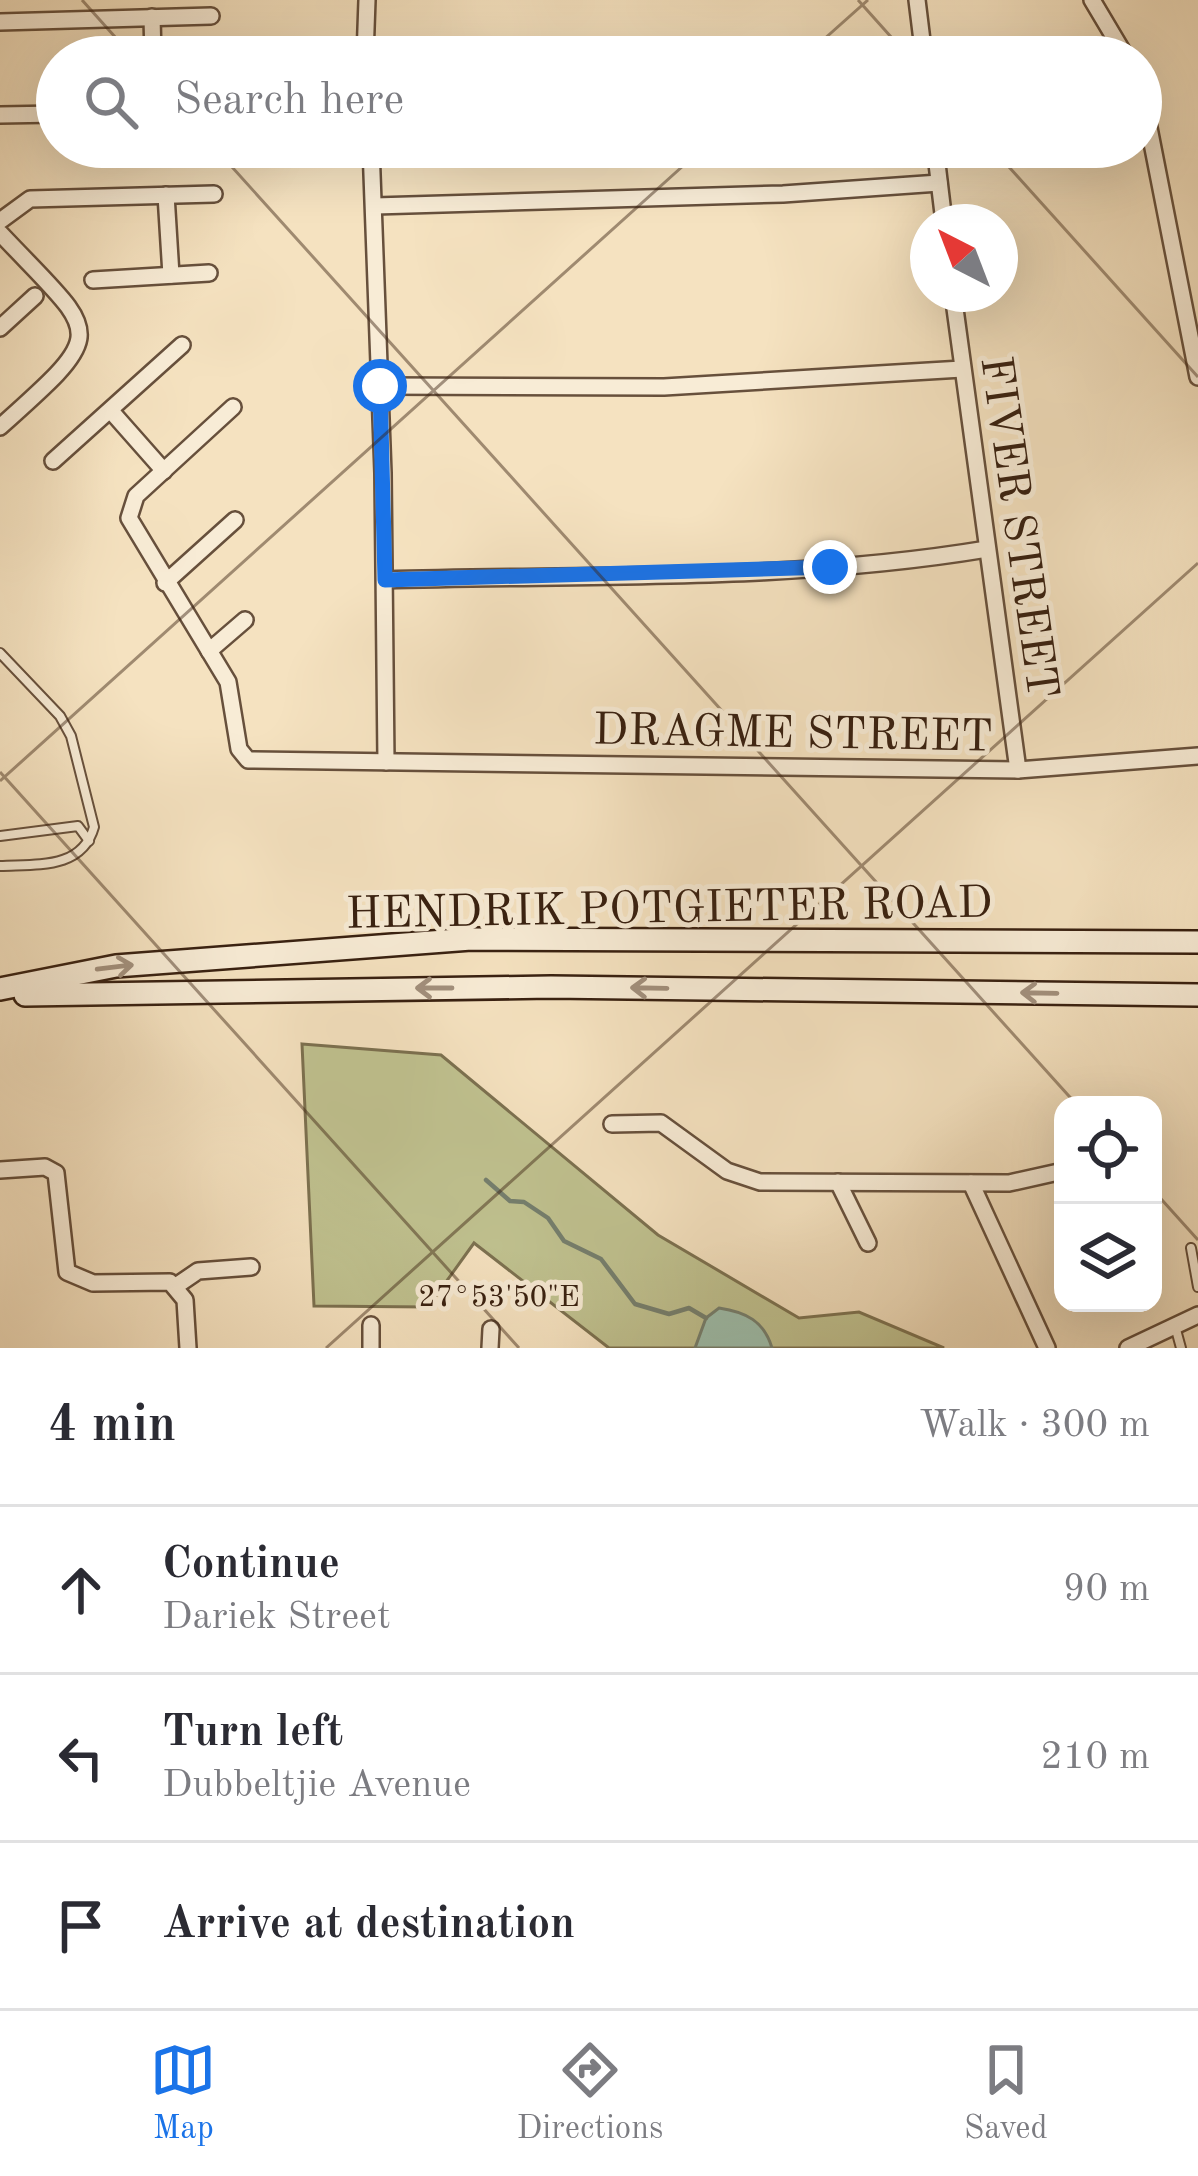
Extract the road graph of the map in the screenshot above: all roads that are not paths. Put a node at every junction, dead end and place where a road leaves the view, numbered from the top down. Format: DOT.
graph roads {
  1 [pos="367,0"];
  2 [pos="917,0"];
  3 [pos="1092,0"];
  4 [pos="211,16"];
  5 [pos="152,17"];
  6 [pos="0,22"];
  7 [pos="152,36"];
  8 [pos="366,36"];
  9 [pos="921,36"];
  10 [pos="1113,36"];
  11 [pos="36,115"];
  12 [pos="0,116"];
  13 [pos="372,168"];
  14 [pos="937,168"];
  15 [pos="1157,168"];
  16 [pos="939,183"];
  17 [pos="214,194"];
  18 [pos="166,195"];
  19 [pos="942,204"];
  20 [pos="375,206"];
  21 [pos="0,221"];
  22 [pos="0,233"];
  23 [pos="209,273"];
  24 [pos="171,275"];
  25 [pos="93,280"];
  26 [pos="35,296"];
  27 [pos="955,312"];
  28 [pos="0,328"];
  29 [pos="182,345"];
  30 [pos="962,369"];
  31 [pos="1198,377"];
  32 [pos="380,386"];
  33 [pos="233,407"];
  34 [pos="111,411"];
  35 [pos="0,427"];
  36 [pos="53,461"];
  37 [pos="164,471"];
  38 [pos="236,520"];
  39 [pos="987,549"];
  40 [pos="385,580"];
  41 [pos="165,583"];
  42 [pos="245,620"];
  43 [pos="208,651"];
  44 [pos="0,653"];
  45 [pos="1198,756"];
  46 [pos="386,762"];
  47 [pos="1018,770"];
  48 [pos="0,836"];
  49 [pos="90,842"];
  50 [pos="0,866"];
  51 [pos="1198,942"];
  52 [pos="0,992"];
  53 [pos="1198,995"];
  54 [pos="612,1124"];
  55 [pos="0,1170"];
  56 [pos="1054,1174"];
  57 [pos="838,1182"];
  58 [pos="971,1183"];
  59 [pos="868,1244"];
  60 [pos="1190,1248"];
  61 [pos="251,1267"];
  62 [pos="176,1286"];
  63 [pos="1198,1287"];
  64 [pos="1198,1315"];
  65 [pos="371,1325"];
  66 [pos="1175,1325"];
  67 [pos="491,1329"];
  68 [pos="188,1348"];
  69 [pos="371,1348"];
  70 [pos="490,1348"];
  71 [pos="1047,1348"];
  72 [pos="1128,1348"];
  73 [pos="1181,1348"];
  1 -- 8 [label="street"];
  2 -- 9 [label="street"];
  3 -- 10 [label="street"];
  4 -- 5 [label="street"];
  5 -- 6 [label="street"];
  5 -- 7 [label="street"];
  11 -- 12 [label="street"];
  13 -- 20 [label="street"];
  14 -- 16 [label="street"];
  15 -- 31 [label="street"];
  16 -- 19 [label="street"];
  16 -- 20 [label="street"];
  17 -- 18 [label="street"];
  18 -- 21 [label="street"];
  18 -- 24 [label="street"];
  20 -- 32 [label="street"];
  22 -- 35 [label="street"];
  23 -- 24 [label="street"];
  24 -- 25 [label="street"];
  26 -- 28 [label="street"];
  27 -- 30 [label="street, FIVER STREET"];
  29 -- 34 [label="street"];
  30 -- 32 [label="street"];
  30 -- 39 [label="street, FIVER STREET"];
  32 -- 40 [label="street"];
  33 -- 37 [label="street"];
  34 -- 36 [label="street"];
  34 -- 37 [label="street"];
  37 -- 41 [label="street"];
  38 -- 41 [label="street"];
  39 -- 40 [label="street"];
  39 -- 47 [label="street, FIVER STREET"];
  40 -- 46 [label="street"];
  41 -- 43 [label="street"];
  42 -- 43 [label="street"];
  43 -- 46 [label="street, DRAGME STREET"];
  44 -- 49 [label="lane"];
  45 -- 47 [label="street, DRAGME STREET"];
  46 -- 47 [label="street, DRAGME STREET"];
  48 -- 49 [label="lane"];
  49 -- 50 [label="lane"];
  52 -- 51 [label="main road, HENDRIK POTGIETER ROAD, one-way"];
  53 -- 52 [label="main road, HENDRIK POTGIETER ROAD, one-way"];
  54 -- 57 [label="street"];
  55 -- 62 [label="street"];
  56 -- 58 [label="street"];
  57 -- 58 [label="street"];
  57 -- 59 [label="street"];
  58 -- 71 [label="street"];
  60 -- 63 [label="lane"];
  61 -- 62 [label="street"];
  62 -- 68 [label="street"];
  64 -- 66 [label="street"];
  65 -- 69 [label="street"];
  66 -- 72 [label="street"];
  66 -- 73 [label="lane"];
  67 -- 70 [label="street"];
}
